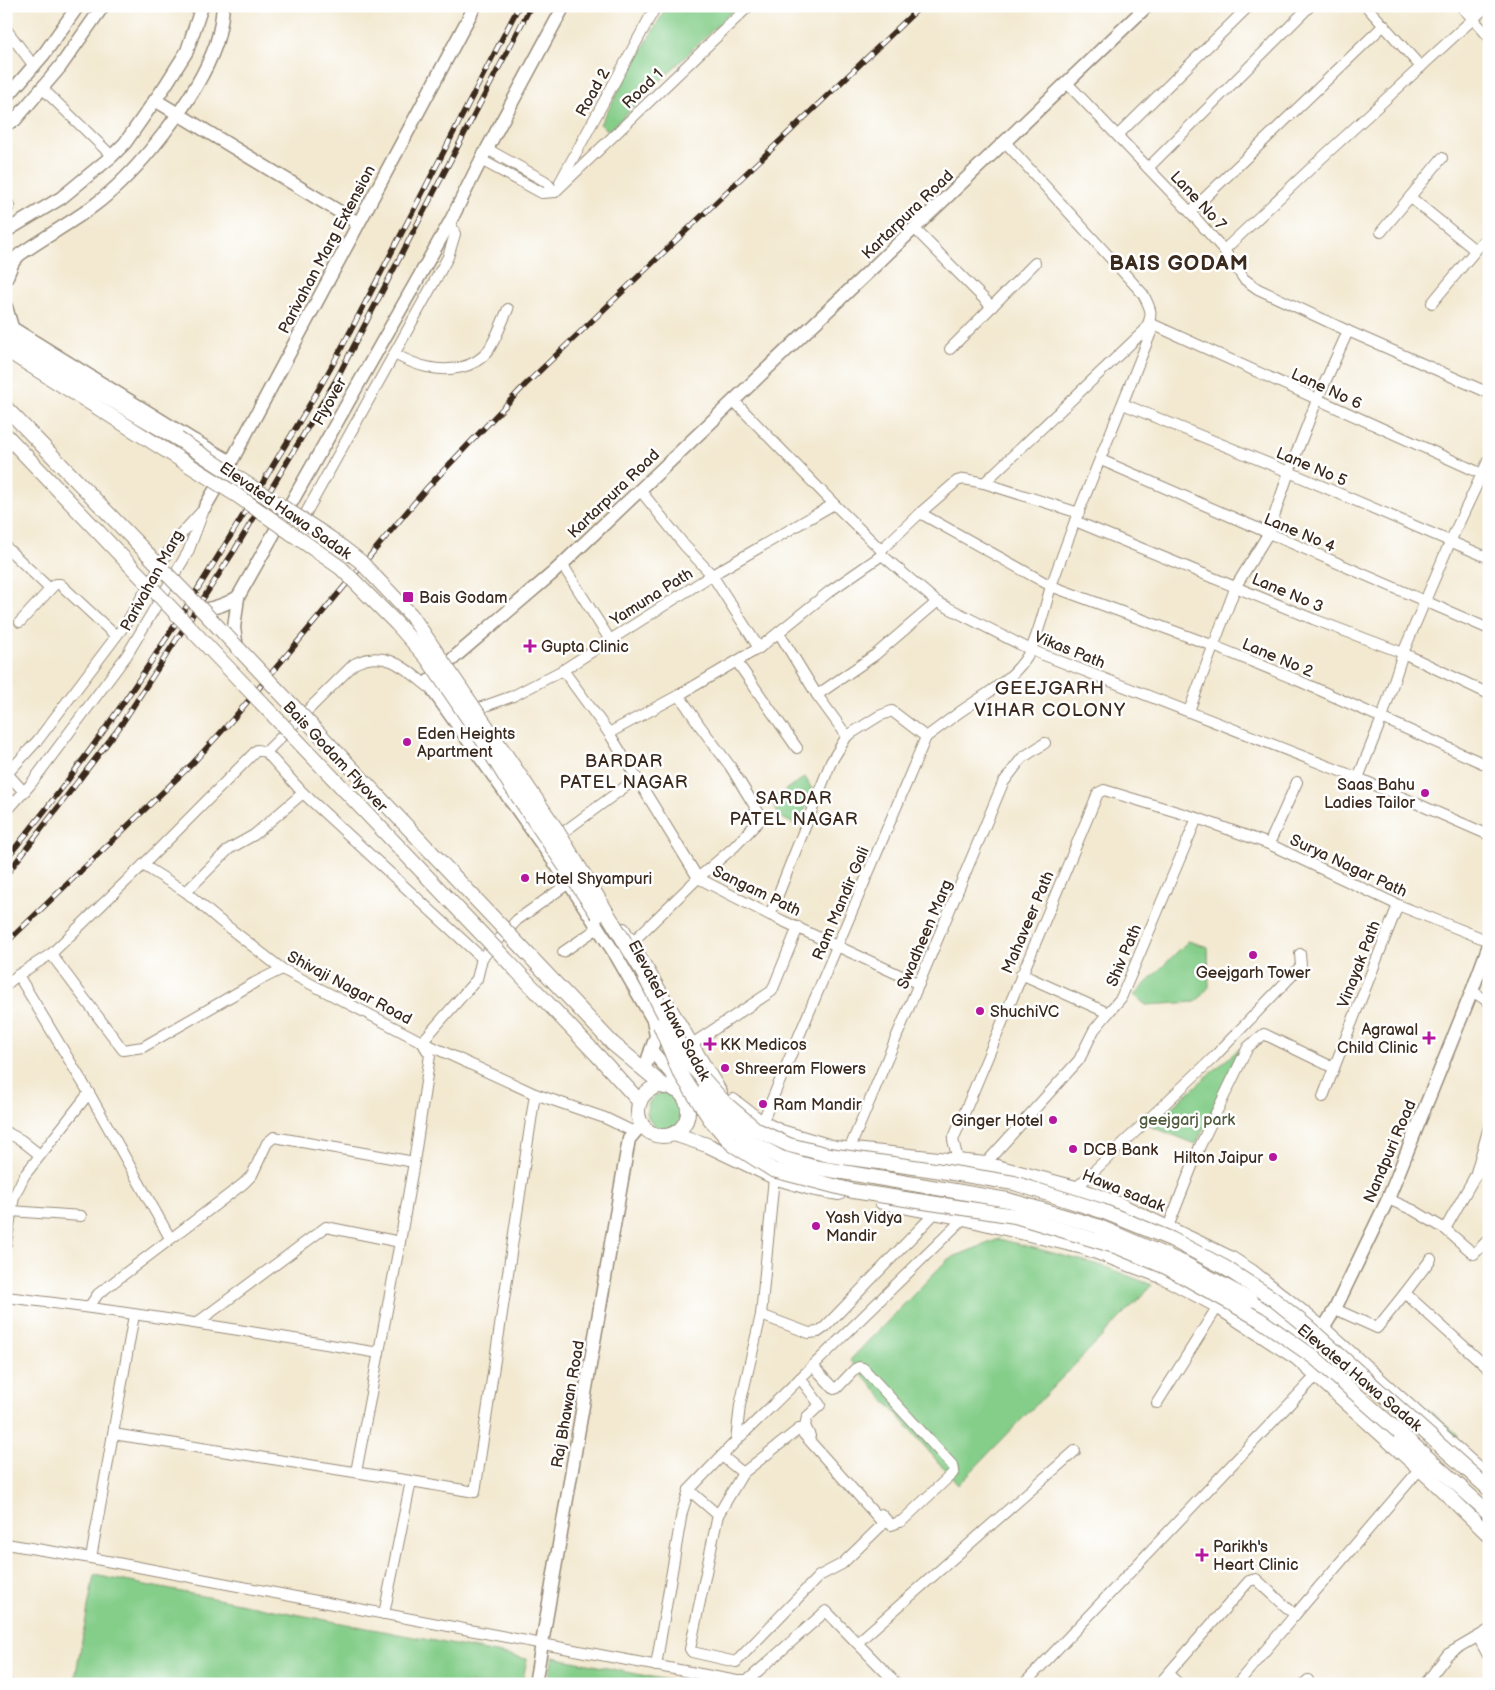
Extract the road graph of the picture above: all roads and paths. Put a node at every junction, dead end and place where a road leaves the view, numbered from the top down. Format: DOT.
graph roads {
  1 [pos="78,6"];
  2 [pos="103,6"];
  3 [pos="202,6"];
  4 [pos="223,6"];
  5 [pos="475,6"];
  6 [pos="564,6"];
  7 [pos="656,6"];
  8 [pos="749,6"];
  9 [pos="1147,6"];
  10 [pos="1249,6"];
  11 [pos="1310,6"];
  12 [pos="1366,6"];
  13 [pos="1460,6"];
  14 [pos="1487,6"];
  15 [pos="1473,19"];
  16 [pos="1384,25"];
  17 [pos="6,29"];
  18 [pos="1489,36"];
  19 [pos="34,66"];
  20 [pos="1421,67"];
  21 [pos="1067,83"];
  22 [pos="42,88"];
  23 [pos="6,98"];
  24 [pos="155,100"];
  25 [pos="177,114"];
  26 [pos="6,124"];
  27 [pos="1118,135"];
  28 [pos="1005,142"];
  29 [pos="484,155"];
  30 [pos="112,156"];
  31 [pos="1442,158"];
  32 [pos="1148,168"];
  33 [pos="555,192"];
  34 [pos="1410,197"];
  35 [pos="1190,212"];
  36 [pos="450,222"];
  37 [pos="358,223"];
  38 [pos="915,229"];
  39 [pos="6,231"];
  40 [pos="1381,232"];
  41 [pos="1489,234"];
  42 [pos="1224,250"];
  43 [pos="1475,250"];
  44 [pos="10,258"];
  45 [pos="1035,263"];
  46 [pos="6,279"];
  47 [pos="1432,303"];
  48 [pos="6,307"];
  49 [pos="992,307"];
  50 [pos="508,309"];
  51 [pos="8,329"];
  52 [pos="1348,332"];
  53 [pos="950,349"];
  54 [pos="6,350"];
  55 [pos="394,354"];
  56 [pos="1489,393"];
  57 [pos="1318,400"];
  58 [pos="734,401"];
  59 [pos="1123,404"];
  60 [pos="6,408"];
  61 [pos="6,435"];
  62 [pos="1489,459"];
  63 [pos="1101,460"];
  64 [pos="231,462"];
  65 [pos="1289,472"];
  66 [pos="1485,476"];
  67 [pos="984,483"];
  68 [pos="640,490"];
  69 [pos="834,504"];
  70 [pos="205,507"];
  71 [pos="920,513"];
  72 [pos="1077,517"];
  73 [pos="302,520"];
  74 [pos="1268,534"];
  75 [pos="1450,542"];
  76 [pos="6,546"];
  77 [pos="881,552"];
  78 [pos="1489,558"];
  79 [pos="562,564"];
  80 [pos="712,575"];
  81 [pos="1051,586"];
  82 [pos="1236,586"];
  83 [pos="50,589"];
  84 [pos="238,597"];
  85 [pos="1424,601"];
  86 [pos="937,602"];
  87 [pos="202,610"];
  88 [pos="20,622"];
  89 [pos="1489,629"];
  90 [pos="779,633"];
  91 [pos="116,636"];
  92 [pos="610,640"];
  93 [pos="1214,646"];
  94 [pos="237,648"];
  95 [pos="759,648"];
  96 [pos="1031,650"];
  97 [pos="1403,654"];
  98 [pos="737,662"];
  99 [pos="448,663"];
  100 [pos="564,670"];
  101 [pos="432,686"];
  102 [pos="1489,694"];
  103 [pos="679,695"];
  104 [pos="817,695"];
  105 [pos="479,708"];
  106 [pos="1189,711"];
  107 [pos="453,718"];
  108 [pos="1382,718"];
  109 [pos="609,733"];
  110 [pos="847,736"];
  111 [pos="926,738"];
  112 [pos="1045,743"];
  113 [pos="797,748"];
  114 [pos="266,752"];
  115 [pos="1489,766"];
  116 [pos="7,774"];
  117 [pos="637,778"];
  118 [pos="1358,778"];
  119 [pos="1297,782"];
  120 [pos="24,792"];
  121 [pos="303,793"];
  122 [pos="6,812"];
  123 [pos="1197,818"];
  124 [pos="562,833"];
  125 [pos="1489,835"];
  126 [pos="1269,844"];
  127 [pos="543,847"];
  128 [pos="144,865"];
  129 [pos="698,878"];
  130 [pos="569,884"];
  131 [pos="186,892"];
  132 [pos="1398,905"];
  133 [pos="770,914"];
  134 [pos="798,927"];
  135 [pos="598,928"];
  136 [pos="633,942"];
  137 [pos="1489,943"];
  138 [pos="838,946"];
  139 [pos="563,952"];
  140 [pos="51,954"];
  141 [pos="1300,954"];
  142 [pos="617,957"];
  143 [pos="482,958"];
  144 [pos="282,969"];
  145 [pos="1021,974"];
  146 [pos="18,975"];
  147 [pos="919,984"];
  148 [pos="6,986"];
  149 [pos="1472,991"];
  150 [pos="1489,1002"];
  151 [pos="1108,1013"];
  152 [pos="656,1036"];
  153 [pos="422,1042"];
  154 [pos="692,1044"];
  155 [pos="651,1050"];
  156 [pos="689,1063"];
  157 [pos="1334,1068"];
  158 [pos="644,1070"];
  159 [pos="675,1089"];
  160 [pos="722,1092"];
  161 [pos="89,1093"];
  162 [pos="535,1094"];
  163 [pos="1323,1097"];
  164 [pos="640,1102"];
  165 [pos="762,1123"];
  166 [pos="1489,1126"];
  167 [pos="638,1128"];
  168 [pos="6,1132"];
  169 [pos="674,1134"];
  170 [pos="848,1150"];
  171 [pos="896,1154"];
  172 [pos="40,1155"];
  173 [pos="958,1160"];
  174 [pos="414,1162"];
  175 [pos="1489,1162"];
  176 [pos="985,1164"];
  177 [pos="1475,1176"];
  178 [pos="774,1177"];
  179 [pos="1076,1188"];
  180 [pos="1388,1199"];
  181 [pos="888,1203"];
  182 [pos="936,1212"];
  183 [pos="81,1216"];
  184 [pos="9,1218"];
  185 [pos="964,1218"];
  186 [pos="1168,1227"];
  187 [pos="1445,1229"];
  188 [pos="170,1238"];
  189 [pos="1489,1239"];
  190 [pos="400,1242"];
  191 [pos="6,1244"];
  192 [pos="1431,1259"];
  193 [pos="1405,1293"];
  194 [pos="6,1297"];
  195 [pos="1218,1306"];
  196 [pos="89,1307"];
  197 [pos="1335,1309"];
  198 [pos="134,1315"];
  199 [pos="761,1315"];
  200 [pos="198,1322"];
  201 [pos="1323,1329"];
  202 [pos="1310,1344"];
  203 [pos="379,1353"];
  204 [pos="1297,1358"];
  205 [pos="813,1366"];
  206 [pos="1489,1369"];
  207 [pos="1316,1376"];
  208 [pos="800,1378"];
  209 [pos="1157,1403"];
  210 [pos="113,1434"];
  211 [pos="736,1441"];
  212 [pos="1075,1451"];
  213 [pos="722,1456"];
  214 [pos="1420,1469"];
  215 [pos="356,1472"];
  216 [pos="743,1473"];
  217 [pos="1489,1479"];
  218 [pos="411,1481"];
  219 [pos="1489,1489"];
  220 [pos="689,1490"];
  221 [pos="1489,1513"];
  222 [pos="718,1515"];
  223 [pos="1489,1535"];
  224 [pos="6,1544"];
  225 [pos="91,1558"];
  226 [pos="384,1614"];
  227 [pos="1295,1615"];
  228 [pos="1489,1630"];
  229 [pos="1478,1637"];
  230 [pos="857,1643"];
  231 [pos="542,1645"];
  232 [pos="1489,1657"];
  233 [pos="656,1666"];
  234 [pos="1168,1674"];
  235 [pos="535,1684"];
  236 [pos="897,1684"];
  237 [pos="1024,1684"];
  238 [pos="1160,1684"];
  239 [pos="1179,1684"];
  240 [pos="1237,1684"];
  241 [pos="1425,1684"];
  1 -- 19 [label="street"];
  2 -- 22 [label="street"];
  3 -- 24 [label="street"];
  4 -- 25 [label="street"];
  5 -- 37 [label="street, Parivahan Marg Extension"];
  6 -- 29 [label="street, Flyover"];
  7 -- 33 [label="street, Road 2"];
  8 -- 33 [label="street, Road 1"];
  9 -- 21 [label="street, Kartarpura Road"];
  10 -- 27 [label="street"];
  11 -- 32 [label="street"];
  12 -- 16 [label="street"];
  13 -- 15 [label="street"];
  14 -- 15 [label="street"];
  15 -- 18 [label="street"];
  15 -- 20 [label="street"];
  16 -- 20 [label="street"];
  16 -- 35 [label="street"];
  17 -- 19 [label="street"];
  19 -- 23 [label="street"];
  20 -- 42 [label="street"];
  21 -- 27 [label="street, Lane No 7"];
  21 -- 28 [label="street, Kartarpura Road"];
  22 -- 26 [label="street"];
  22 -- 30 [label="street"];
  24 -- 25 [label="street"];
  24 -- 30 [label="street"];
  25 -- 37 [label="street"];
  25 -- 44 [label="street"];
  27 -- 32 [label="street, Lane No 7"];
  28 -- 38 [label="street, Kartarpura Road"];
  28 -- 67 [label="street"];
  29 -- 33 [label="street"];
  29 -- 36 [label="street, Flyover"];
  30 -- 39 [label="street"];
  31 -- 34 [label="street"];
  32 -- 35 [label="street, Lane No 7"];
  34 -- 40 [label="street"];
  34 -- 43 [label="street"];
  35 -- 42 [label="street, Lane No 7"];
  36 -- 55 [label="street"];
  36 -- 84 [label="street, Flyover, bridge"];
  37 -- 64 [label="street, Parivahan Marg Extension"];
  38 -- 49 [label="street"];
  38 -- 58 [label="street, Kartarpura Road"];
  41 -- 43 [label="street"];
  42 -- 52 [label="street, Lane No 7"];
  43 -- 47 [label="street"];
  44 -- 46 [label="street"];
  45 -- 49 [label="street"];
  48 -- 51 [label="street"];
  49 -- 53 [label="street"];
  50 -- 55 [label="street"];
  51 -- 64 [label="street"];
  51 -- 156 [label="main road, Elevated Hawa Sadak, bridge"];
  52 -- 56 [label="street, Lane No 7"];
  52 -- 57 [label="street"];
  54 -- 221 [label="main road, Elevated Hawa Sadak, bridge"];
  55 -- 73 [label="street"];
  57 -- 59 [label="street, Lane No 6"];
  57 -- 65 [label="street"];
  57 -- 66 [label="street, Lane No 6"];
  58 -- 68 [label="street, Kartarpura Road"];
  58 -- 69 [label="street, Vikas Path"];
  59 -- 63 [label="street"];
  59 -- 65 [label="street, Lane No 5"];
  60 -- 87 [label="main road, Bais Godam Flyover, bridge"];
  61 -- 164 [label="main road, Bais Godam Flyover, bridge"];
  62 -- 66 [label="street"];
  63 -- 72 [label="street"];
  63 -- 74 [label="street, Lane No 4"];
  64 -- 70 [label="street, Parivahan Marg Extension"];
  65 -- 74 [label="street"];
  65 -- 75 [label="street, Lane No 5"];
  66 -- 75 [label="street"];
  67 -- 71 [label="street, Lane No 3"];
  67 -- 72 [label="street, Lane No 3"];
  68 -- 79 [label="street, Kartarpura Road"];
  68 -- 80 [label="street"];
  69 -- 77 [label="street, Vikas Path"];
  69 -- 80 [label="street, Yamuna Path"];
  70 -- 91 [label="street, Parivahan Marg"];
  70 -- 120 [label="street, Parivahan Marg"];
  71 -- 77 [label="street, Lane No 3"];
  71 -- 81 [label="street, Lane No 2"];
  72 -- 81 [label="street"];
  72 -- 82 [label="street, Lane No 3"];
  74 -- 82 [label="street"];
  74 -- 85 [label="street, Lane No 4"];
  75 -- 78 [label="street, Lane No 5"];
  75 -- 85 [label="street"];
  76 -- 83 [label="street"];
  77 -- 86 [label="street, Vikas Path"];
  77 -- 90 [label="street, Lane No 3"];
  79 -- 92 [label="street"];
  79 -- 99 [label="street, Kartarpura Road"];
  80 -- 92 [label="street, Yamuna Path"];
  80 -- 95 [label="street"];
  81 -- 93 [label="street, Lane No 2"];
  81 -- 96 [label="street"];
  82 -- 93 [label="street"];
  82 -- 97 [label="street, Lane No 3"];
  83 -- 88 [label="street"];
  83 -- 91 [label="street"];
  84 -- 87 [label="street"];
  84 -- 94 [label="street, Flyover"];
  85 -- 89 [label="street, Lane No 4"];
  85 -- 97 [label="street"];
  86 -- 96 [label="street, Vikas Path"];
  86 -- 104 [label="street"];
  87 -- 94 [label="main road, Bais Godam Flyover, bridge"];
  90 -- 95 [label="street, Lane No 3"];
  90 -- 104 [label="street"];
  91 -- 116 [label="street, Parivahan Marg"];
  92 -- 100 [label="street, Yamuna Path"];
  93 -- 106 [label="street"];
  93 -- 108 [label="street, Lane No 2"];
  94 -- 158 [label="main road, Bais Godam Flyover, bridge"];
  95 -- 98 [label="street, Lane No 3"];
  96 -- 106 [label="street, Vikas Path"];
  96 -- 111 [label="street, Ram Mandir Gali"];
  97 -- 102 [label="street, Lane No 3"];
  97 -- 108 [label="street"];
  98 -- 103 [label="street, Lane No 3"];
  98 -- 113 [label="street"];
  99 -- 101 [label="street, Kartarpura Road"];
  99 -- 105 [label="street"];
  100 -- 105 [label="street, Yamuna Path"];
  100 -- 109 [label="street, Sangam Path"];
  101 -- 107 [label="street"];
  101 -- 114 [label="street"];
  103 -- 109 [label="street, Lane No 3"];
  103 -- 129 [label="street"];
  104 -- 110 [label="street"];
  105 -- 107 [label="street, Yamuna Path"];
  105 -- 124 [label="street"];
  106 -- 118 [label="street, Vikas Path"];
  107 -- 127 [label="street"];
  108 -- 115 [label="street, Lane No 2"];
  108 -- 118 [label="street"];
  109 -- 117 [label="street, Sangam Path"];
  110 -- 111 [label="street"];
  110 -- 133 [label="street"];
  111 -- 138 [label="street, Ram Mandir Gali"];
  112 -- 147 [label="street, Swadheen Marg"];
  114 -- 121 [label="street"];
  114 -- 128 [label="street"];
  116 -- 120 [label="street"];
  117 -- 124 [label="street"];
  117 -- 129 [label="street, Sangam Path"];
  118 -- 125 [label="street, Vikas Path"];
  119 -- 126 [label="street"];
  120 -- 122 [label="street, Parivahan Marg"];
  121 -- 131 [label="street"];
  121 -- 143 [label="street"];
  123 -- 126 [label="street, Surya Nagar Path"];
  123 -- 145 [label="street, Mahaveer Path"];
  123 -- 151 [label="street, Shiv Path"];
  124 -- 127 [label="street"];
  124 -- 136 [label="street"];
  126 -- 132 [label="street, Surya Nagar Path"];
  127 -- 130 [label="street"];
  128 -- 131 [label="street, Shivaji Nagar Road"];
  128 -- 140 [label="street"];
  129 -- 133 [label="street, Sangam Path"];
  129 -- 136 [label="street"];
  130 -- 135 [label="street"];
  130 -- 143 [label="street"];
  131 -- 144 [label="street, Shivaji Nagar Road"];
  132 -- 137 [label="street, Surya Nagar Path"];
  132 -- 157 [label="street, Vinayak Path"];
  133 -- 134 [label="street, Sangam Path"];
  134 -- 138 [label="street, Sangam Path"];
  134 -- 154 [label="street"];
  135 -- 139 [label="street"];
  135 -- 142 [label="street"];
  136 -- 142 [label="street"];
  136 -- 154 [label="street"];
  137 -- 149 [label="street, Nandpuri Road"];
  138 -- 147 [label="street, Sangam Path"];
  138 -- 165 [label="street, Ram Mandir Gali"];
  140 -- 144 [label="street"];
  140 -- 146 [label="street"];
  141 -- 179 [label="street"];
  142 -- 152 [label="street"];
  143 -- 153 [label="street"];
  144 -- 153 [label="street, Shivaji Nagar Road"];
  145 -- 151 [label="street"];
  145 -- 173 [label="street, Mahaveer Path"];
  146 -- 148 [label="street"];
  146 -- 161 [label="street"];
  147 -- 170 [label="street, Swadheen Marg"];
  149 -- 150 [label="street"];
  149 -- 180 [label="street, Nandpuri Road"];
  151 -- 176 [label="street, Shiv Path"];
  152 -- 154 [label="street"];
  152 -- 155 [label="street"];
  153 -- 162 [label="street, Shivaji Nagar Road"];
  153 -- 174 [label="street"];
  154 -- 160 [label="street"];
  155 -- 158 [label="street"];
  155 -- 159 [label="street"];
  156 -- 202 [label="main road, bridge"];
  156 -- 219 [label="main road, Elevated Hawa Sadak, bridge"];
  157 -- 163 [label="street, Vinayak Path"];
  157 -- 186 [label="street"];
  158 -- 159 [label="main road, Bais Godam Flyover"];
  159 -- 160 [label="main road"];
  159 -- 164 [label="main road"];
  159 -- 169 [label="main road"];
  160 -- 165 [label="main road, Hawa sadak"];
  161 -- 172 [label="street"];
  161 -- 188 [label="street"];
  162 -- 167 [label="street, Shivaji Nagar Road"];
  162 -- 218 [label="street"];
  164 -- 167 [label="main road"];
  165 -- 170 [label="main road, Hawa sadak"];
  166 -- 177 [label="street"];
  167 -- 169 [label="main road"];
  167 -- 231 [label="street, Raj Bhawan Road"];
  168 -- 172 [label="street"];
  169 -- 178 [label="main road"];
  170 -- 171 [label="main road, Hawa sadak"];
  171 -- 173 [label="main road, Hawa sadak"];
  171 -- 181 [label="main road"];
  172 -- 184 [label="street"];
  173 -- 176 [label="main road, Hawa sadak"];
  174 -- 188 [label="street"];
  174 -- 190 [label="street"];
  175 -- 177 [label="street"];
  176 -- 179 [label="main road, Hawa sadak"];
  177 -- 187 [label="street"];
  178 -- 181 [label="main road"];
  178 -- 199 [label="street"];
  179 -- 186 [label="main road, Hawa sadak"];
  180 -- 187 [label="street"];
  180 -- 197 [label="street, Nandpuri Road"];
  181 -- 182 [label="main road"];
  182 -- 185 [label="main road"];
  182 -- 199 [label="street"];
  183 -- 184 [label="street"];
  184 -- 191 [label="street"];
  185 -- 195 [label="main road"];
  185 -- 205 [label="street"];
  186 -- 201 [label="main road, Hawa sadak"];
  187 -- 189 [label="street"];
  188 -- 196 [label="street"];
  190 -- 200 [label="street"];
  190 -- 203 [label="street"];
  192 -- 193 [label="street"];
  193 -- 197 [label="street"];
  193 -- 206 [label="street"];
  194 -- 196 [label="street"];
  195 -- 204 [label="main road"];
  195 -- 209 [label="street"];
  196 -- 198 [label="street"];
  197 -- 201 [label="street, Nandpuri Road"];
  198 -- 200 [label="street"];
  198 -- 210 [label="street"];
  199 -- 211 [label="street"];
  200 -- 203 [label="street"];
  201 -- 202 [label="street, Nandpuri Road"];
  201 -- 217 [label="main road, Hawa sadak"];
  202 -- 204 [label="street, Nandpuri Road"];
  203 -- 215 [label="street"];
  204 -- 207 [label="main road"];
  205 -- 208 [label="street"];
  205 -- 208 [label="street"];
  207 -- 214 [label="main road"];
  207 -- 237 [label="street"];
  208 -- 211 [label="street"];
  210 -- 215 [label="street"];
  210 -- 225 [label="street"];
  211 -- 213 [label="street"];
  212 -- 230 [label="street"];
  213 -- 216 [label="street"];
  213 -- 220 [label="street"];
  214 -- 223 [label="main road"];
  214 -- 227 [label="street"];
  215 -- 218 [label="street"];
  216 -- 222 [label="street"];
  216 -- 222 [label="street"];
  218 -- 226 [label="street"];
  220 -- 222 [label="street"];
  220 -- 233 [label="street"];
  224 -- 225 [label="street"];
  225 -- 226 [label="street"];
  226 -- 231 [label="street"];
  227 -- 234 [label="street"];
  227 -- 240 [label="street"];
  228 -- 229 [label="street"];
  229 -- 232 [label="street"];
  229 -- 241 [label="street"];
  230 -- 233 [label="street"];
  230 -- 236 [label="street"];
  231 -- 233 [label="street"];
  231 -- 235 [label="street, Raj Bhawan Road"];
  234 -- 238 [label="street"];
  234 -- 239 [label="street"];
}
